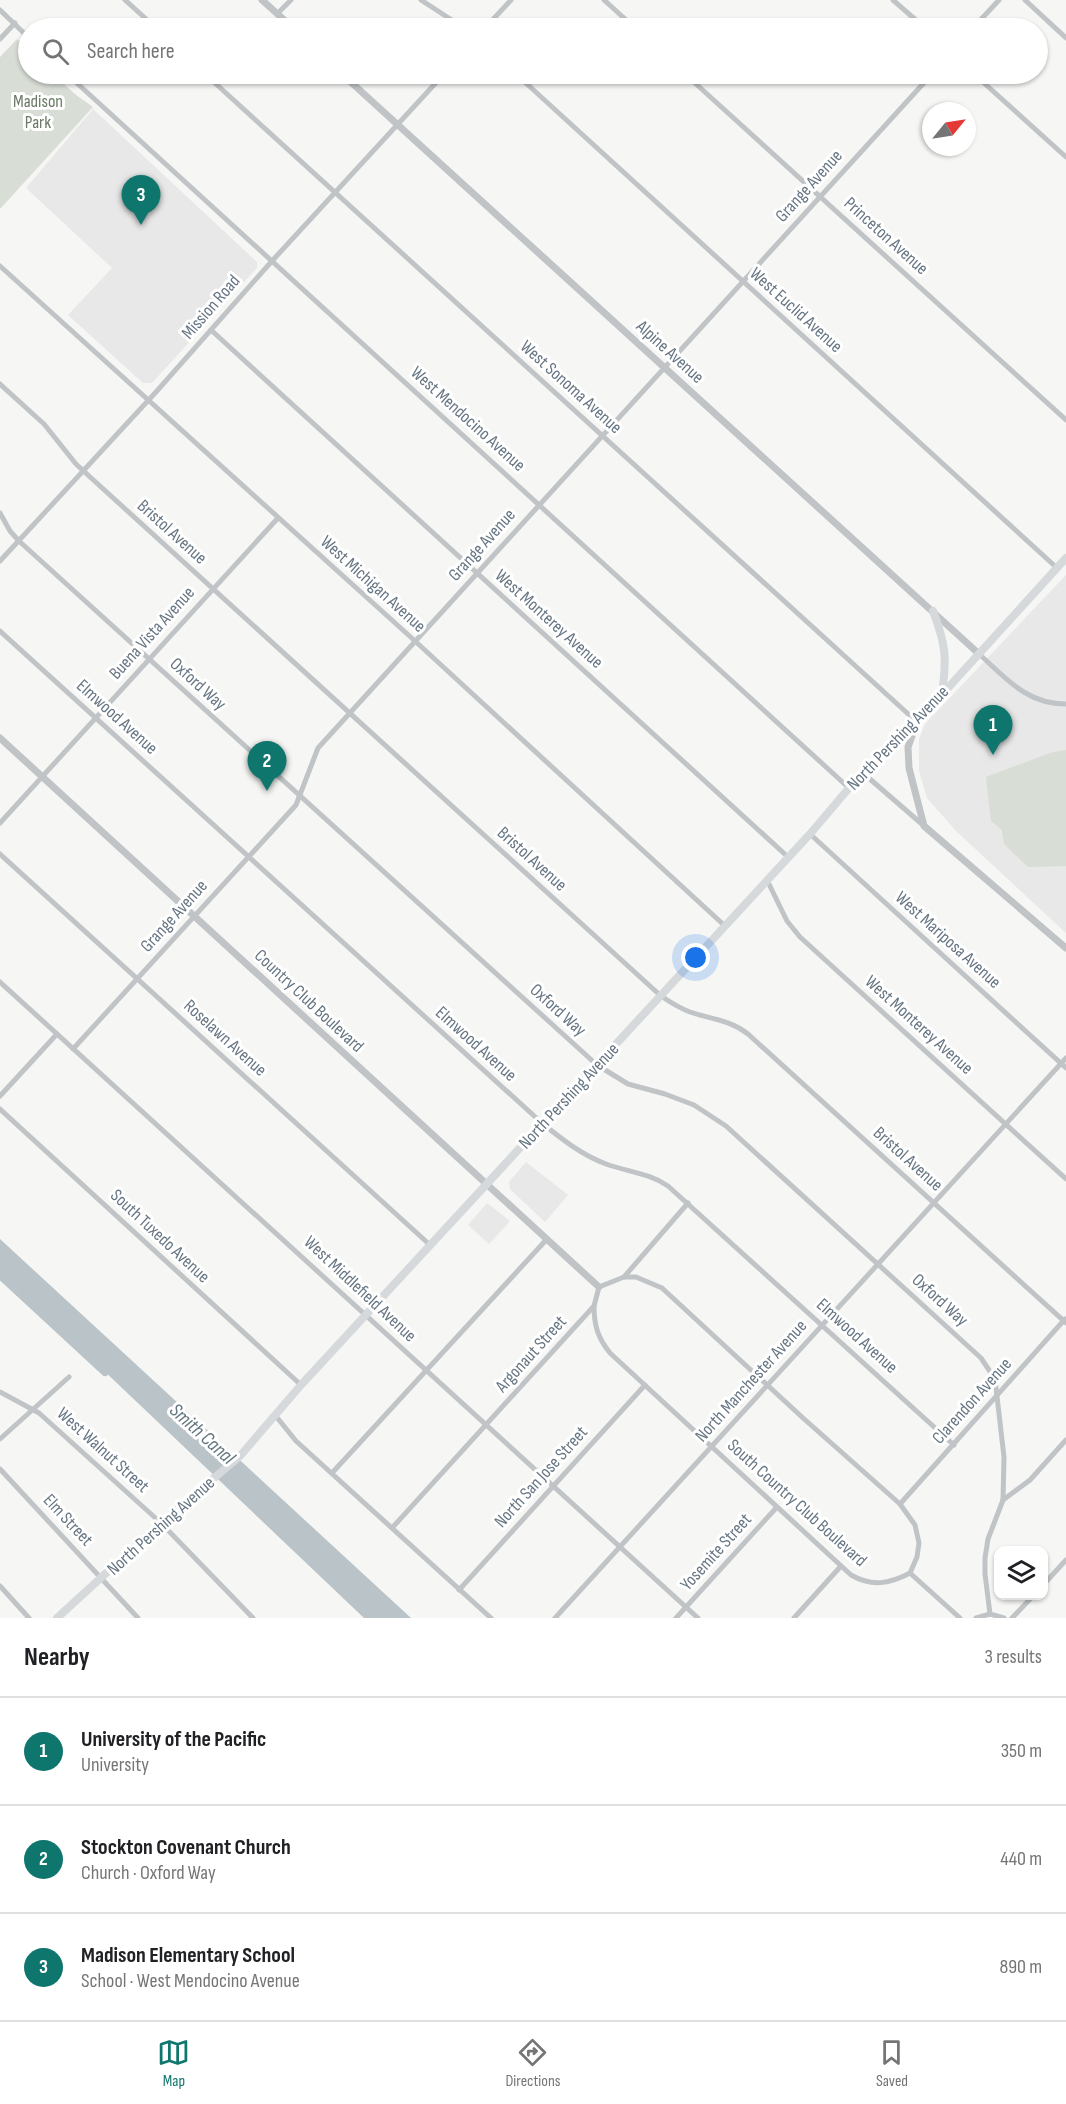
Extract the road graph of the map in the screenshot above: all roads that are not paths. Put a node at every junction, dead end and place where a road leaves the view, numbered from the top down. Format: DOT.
graph roads {
  1 [pos="125,0"];
  2 [pos="262,0"];
  3 [pos="291,0"];
  4 [pos="421,0"];
  5 [pos="512,0"];
  6 [pos="604,0"];
  7 [pos="893,0"];
  8 [pos="999,0"];
  9 [pos="1025,0"];
  10 [pos="0,10"];
  11 [pos="278,15"];
  12 [pos="145,18"];
  13 [pos="281,18"];
  14 [pos="449,18"];
  15 [pos="495,18"];
  16 [pos="624,18"];
  17 [pos="914,18"];
  18 [pos="982,18"];
  19 [pos="1044,18"];
  20 [pos="1048,21"];
  21 [pos="15,23"];
  22 [pos="18,26"];
  23 [pos="1066,38"];
  24 [pos="0,39"];
  25 [pos="78,84"];
  26 [pos="216,84"];
  27 [pos="353,84"];
  28 [pos="435,84"];
  29 [pos="527,84"];
  30 [pos="696,84"];
  31 [pos="923,84"];
  32 [pos="985,84"];
  33 [pos="398,124"];
  34 [pos="1066,157"];
  35 [pos="335,193"];
  36 [pos="820,196"];
  37 [pos="272,261"];
  38 [pos="0,266"];
  39 [pos="742,281"];
  40 [pos="211,330"];
  41 [pos="664,367"];
  42 [pos="0,384"];
  43 [pos="148,400"];
  44 [pos="1066,419"];
  45 [pos="602,436"];
  46 [pos="83,470"];
  47 [pos="539,504"];
  48 [pos="0,513"];
  49 [pos="278,518"];
  50 [pos="19,541"];
  51 [pos="1066,558"];
  52 [pos="0,561"];
  53 [pos="1057,568"];
  54 [pos="477,573"];
  55 [pos="213,589"];
  56 [pos="933,611"];
  57 [pos="0,631"];
  58 [pos="415,641"];
  59 [pos="978,653"];
  60 [pos="149,659"];
  61 [pos="942,694"];
  62 [pos="1066,704"];
  63 [pos="349,713"];
  64 [pos="96,718"];
  65 [pos="917,722"];
  66 [pos="0,738"];
  67 [pos="863,773"];
  68 [pos="42,777"];
  69 [pos="849,788"];
  70 [pos="299,795"];
  71 [pos="0,823"];
  72 [pos="924,826"];
  73 [pos="810,834"];
  74 [pos="0,854"];
  75 [pos="248,857"];
  76 [pos="788,857"];
  77 [pos="767,880"];
  78 [pos="194,916"];
  79 [pos="725,926"];
  80 [pos="1066,948"];
  81 [pos="137,979"];
  82 [pos="0,982"];
  83 [pos="661,996"];
  84 [pos="57,1034"];
  85 [pos="73,1049"];
  86 [pos="1066,1058"];
  87 [pos="597,1065"];
  88 [pos="1064,1066"];
  89 [pos="0,1096"];
  90 [pos="0,1109"];
  91 [pos="543,1124"];
  92 [pos="1005,1125"];
  93 [pos="1066,1179"];
  94 [pos="487,1185"];
  95 [pos="688,1203"];
  96 [pos="933,1203"];
  97 [pos="547,1239"];
  98 [pos="430,1245"];
  99 [pos="878,1264"];
  100 [pos="624,1277"];
  101 [pos="598,1287"];
  102 [pos="594,1306"];
  103 [pos="366,1314"];
  104 [pos="1065,1320"];
  105 [pos="823,1324"];
  106 [pos="427,1371"];
  107 [pos="69,1377"];
  108 [pos="301,1385"];
  109 [pos="645,1385"];
  110 [pos="767,1385"];
  111 [pos="0,1392"];
  112 [pos="998,1394"];
  113 [pos="33,1408"];
  114 [pos="275,1415"];
  115 [pos="486,1425"];
  116 [pos="0,1439"];
  117 [pos="1066,1440"];
  118 [pos="954,1444"];
  119 [pos="712,1446"];
  120 [pos="0,1469"];
  121 [pos="332,1473"];
  122 [pos="553,1486"];
  123 [pos="1003,1500"];
  124 [pos="900,1504"];
  125 [pos="777,1507"];
  126 [pos="161,1523"];
  127 [pos="392,1528"];
  128 [pos="620,1547"];
  129 [pos="1066,1560"];
  130 [pos="842,1566"];
  131 [pos="910,1573"];
  132 [pos="102,1578"];
  133 [pos="1048,1580"];
  134 [pos="0,1586"];
  135 [pos="459,1590"];
  136 [pos="1029,1600"];
  137 [pos="686,1607"];
  138 [pos="990,1614"];
  139 [pos="28,1618"];
  140 [pos="57,1618"];
  141 [pos="138,1618"];
  142 [pos="253,1618"];
  143 [pos="490,1618"];
  144 [pos="555,1618"];
  145 [pos="676,1618"];
  146 [pos="698,1618"];
  147 [pos="795,1618"];
  148 [pos="960,1618"];
  149 [pos="976,1618"];
  150 [pos="1004,1618"];
  151 [pos="1012,1618"];
  1 -- 12 [label="street"];
  2 -- 11 [label="street"];
  3 -- 11 [label="street"];
  4 -- 14 [label="street"];
  5 -- 15 [label="street"];
  6 -- 16 [label="street"];
  7 -- 17 [label="street"];
  8 -- 18 [label="street"];
  9 -- 19 [label="street"];
  10 -- 21 [label="street"];
  11 -- 13 [label="street"];
  20 -- 23 [label="street"];
  21 -- 22 [label="street"];
  21 -- 24 [label="street"];
  25 -- 37 [label="street, West Mendocino Avenue"];
  26 -- 35 [label="street, West Sonoma Avenue"];
  27 -- 33 [label="street, Alpine Avenue"];
  28 -- 33 [label="street, Mission Road"];
  29 -- 39 [label="street, West Euclid Avenue"];
  30 -- 36 [label="street, Princeton Avenue"];
  31 -- 36 [label="street, Grange Avenue"];
  32 -- 34 [label="street"];
  33 -- 35 [label="street, Mission Road"];
  33 -- 41 [label="street, Alpine Avenue"];
  35 -- 37 [label="street, Mission Road"];
  35 -- 45 [label="street, West Sonoma Avenue"];
  36 -- 39 [label="street, Grange Avenue"];
  36 -- 44 [label="street, Princeton Avenue"];
  37 -- 40 [label="street, Mission Road"];
  37 -- 47 [label="street, West Mendocino Avenue"];
  38 -- 43 [label="street, West Michigan Avenue"];
  39 -- 41 [label="street, Grange Avenue"];
  39 -- 53 [label="street, West Euclid Avenue"];
  40 -- 43 [label="street, Mission Road"];
  40 -- 54 [label="street, West Monterey Avenue"];
  41 -- 45 [label="street, Grange Avenue"];
  41 -- 56 [label="street, Alpine Avenue"];
  42 -- 46 [label="street, Bristol Avenue"];
  43 -- 46 [label="street, Mission Road"];
  43 -- 49 [label="street, West Michigan Avenue"];
  45 -- 47 [label="street, Grange Avenue"];
  45 -- 65 [label="street, West Sonoma Avenue"];
  46 -- 50 [label="street, Mission Road"];
  46 -- 55 [label="street, Bristol Avenue"];
  47 -- 54 [label="street, Grange Avenue"];
  47 -- 69 [label="street, West Mendocino Avenue"];
  48 -- 50 [label="street, Oxford Way"];
  49 -- 55 [label="street, Buena Vista Avenue"];
  49 -- 58 [label="street, West Michigan Avenue"];
  50 -- 52 [label="street, Mission Road"];
  50 -- 60 [label="street, Oxford Way"];
  51 -- 53 [label="main road, North Pershing Avenue"];
  53 -- 59 [label="main road, North Pershing Avenue"];
  54 -- 58 [label="street, Grange Avenue"];
  54 -- 76 [label="street, West Monterey Avenue"];
  55 -- 60 [label="street, Buena Vista Avenue"];
  55 -- 63 [label="street, Bristol Avenue"];
  56 -- 59 [label="street, Alpine Avenue"];
  56 -- 61 [label="main road"];
  57 -- 64 [label="street, Elmwood Avenue"];
  58 -- 63 [label="street, Grange Avenue"];
  58 -- 79 [label="street, West Michigan Avenue"];
  59 -- 61 [label="main road, North Pershing Avenue"];
  59 -- 62 [label="street"];
  60 -- 64 [label="street, Buena Vista Avenue"];
  60 -- 70 [label="street, Oxford Way"];
  61 -- 65 [label="main road, North Pershing Avenue"];
  63 -- 70 [label="street, Grange Avenue"];
  63 -- 83 [label="street, Bristol Avenue"];
  64 -- 68 [label="street, Buena Vista Avenue"];
  64 -- 75 [label="street, Elmwood Avenue"];
  65 -- 67 [label="main road, North Pershing Avenue"];
  65 -- 72 [label="street"];
  66 -- 68 [label="street, Country Club Boulevard"];
  67 -- 69 [label="main road, North Pershing Avenue"];
  67 -- 72 [label="street"];
  68 -- 71 [label="street, Buena Vista Avenue"];
  68 -- 78 [label="street, Country Club Boulevard"];
  69 -- 73 [label="main road, North Pershing Avenue"];
  70 -- 75 [label="street, Grange Avenue"];
  70 -- 87 [label="street, Oxford Way"];
  72 -- 80 [label="street"];
  73 -- 76 [label="main road, North Pershing Avenue"];
  73 -- 88 [label="street, West Mariposa Avenue"];
  74 -- 81 [label="street, Roselawn Avenue"];
  75 -- 78 [label="street, Grange Avenue"];
  75 -- 91 [label="street, Elmwood Avenue"];
  76 -- 77 [label="main road, North Pershing Avenue"];
  77 -- 79 [label="main road, North Pershing Avenue"];
  77 -- 92 [label="street, West Monterey Avenue"];
  78 -- 81 [label="street, Grange Avenue"];
  78 -- 94 [label="street, Country Club Boulevard"];
  79 -- 83 [label="main road, North Pershing Avenue"];
  81 -- 85 [label="street, Grange Avenue"];
  81 -- 98 [label="street, Roselawn Avenue"];
  82 -- 84 [label="street, West Middlefield Avenue"];
  83 -- 87 [label="main road, North Pershing Avenue"];
  83 -- 96 [label="street, Bristol Avenue"];
  84 -- 85 [label="street, West Middlefield Avenue"];
  84 -- 89 [label="street"];
  85 -- 103 [label="street, West Middlefield Avenue"];
  86 -- 88 [label="street, North Manchester Avenue"];
  87 -- 91 [label="main road, North Pershing Avenue"];
  87 -- 99 [label="street, Oxford Way"];
  88 -- 92 [label="street, North Manchester Avenue"];
  90 -- 108 [label="street, South Tuxedo Avenue"];
  91 -- 94 [label="main road, North Pershing Avenue"];
  91 -- 95 [label="street, Elmwood Avenue"];
  92 -- 93 [label="street, West Monterey Avenue"];
  92 -- 96 [label="street, North Manchester Avenue"];
  94 -- 97 [label="street, Country Club Boulevard"];
  94 -- 98 [label="main road, North Pershing Avenue"];
  95 -- 100 [label="street"];
  95 -- 105 [label="street, Elmwood Avenue"];
  96 -- 99 [label="street, North Manchester Avenue"];
  96 -- 104 [label="street, Bristol Avenue"];
  97 -- 101 [label="street, Country Club Boulevard"];
  97 -- 106 [label="street"];
  98 -- 103 [label="main road, North Pershing Avenue"];
  99 -- 105 [label="street, North Manchester Avenue"];
  99 -- 112 [label="street, Oxford Way"];
  100 -- 101 [label="street"];
  100 -- 110 [label="street"];
  101 -- 102 [label="street"];
  102 -- 109 [label="street, South Country Club Boulevard"];
  102 -- 115 [label="street, Argonaut Street"];
  103 -- 106 [label="street, West Middlefield Avenue"];
  103 -- 108 [label="main road, North Pershing Avenue"];
  104 -- 112 [label="street, Clarendon Avenue"];
  105 -- 110 [label="street, North Manchester Avenue"];
  105 -- 118 [label="street, Elmwood Avenue"];
  106 -- 115 [label="street, West Middlefield Avenue"];
  106 -- 121 [label="street"];
  107 -- 113 [label="street"];
  108 -- 114 [label="main road, North Pershing Avenue"];
  109 -- 119 [label="street, South Country Club Boulevard"];
  109 -- 122 [label="street, North San Jose Street"];
  110 -- 119 [label="street, North Manchester Avenue"];
  110 -- 124 [label="street"];
  111 -- 113 [label="street, West Walnut Street"];
  112 -- 118 [label="street, Clarendon Avenue"];
  112 -- 123 [label="street, Oxford Way"];
  113 -- 116 [label="street"];
  113 -- 126 [label="street, West Walnut Street"];
  114 -- 121 [label="street"];
  114 -- 126 [label="main road, North Pershing Avenue"];
  115 -- 122 [label="street, West Middlefield Avenue"];
  115 -- 127 [label="street, Argonaut Street"];
  117 -- 123 [label="street"];
  118 -- 124 [label="street, Clarendon Avenue"];
  119 -- 125 [label="street, South Country Club Boulevard"];
  119 -- 128 [label="street, North Manchester Avenue"];
  120 -- 132 [label="street, Elm Street"];
  121 -- 127 [label="street"];
  122 -- 128 [label="street, West Middlefield Avenue"];
  122 -- 135 [label="street, North San Jose Street"];
  123 -- 138 [label="street, Oxford Way"];
  124 -- 131 [label="street"];
  125 -- 130 [label="street, South Country Club Boulevard"];
  125 -- 137 [label="street, Yosemite Street"];
  126 -- 132 [label="main road, North Pershing Avenue"];
  126 -- 142 [label="street, West Walnut Street"];
  127 -- 135 [label="street"];
  128 -- 137 [label="street, West Middlefield Avenue"];
  128 -- 144 [label="street, North Manchester Avenue"];
  129 -- 133 [label="street"];
  130 -- 131 [label="street, South Country Club Boulevard"];
  130 -- 147 [label="street"];
  131 -- 148 [label="street"];
  132 -- 140 [label="main road, North Pershing Avenue"];
  132 -- 141 [label="street, Elm Street"];
  134 -- 139 [label="street"];
  135 -- 143 [label="street"];
  136 -- 151 [label="street"];
  137 -- 145 [label="street, Yosemite Street"];
  137 -- 146 [label="street, West Middlefield Avenue"];
  138 -- 149 [label="street"];
  138 -- 150 [label="street"];
}
